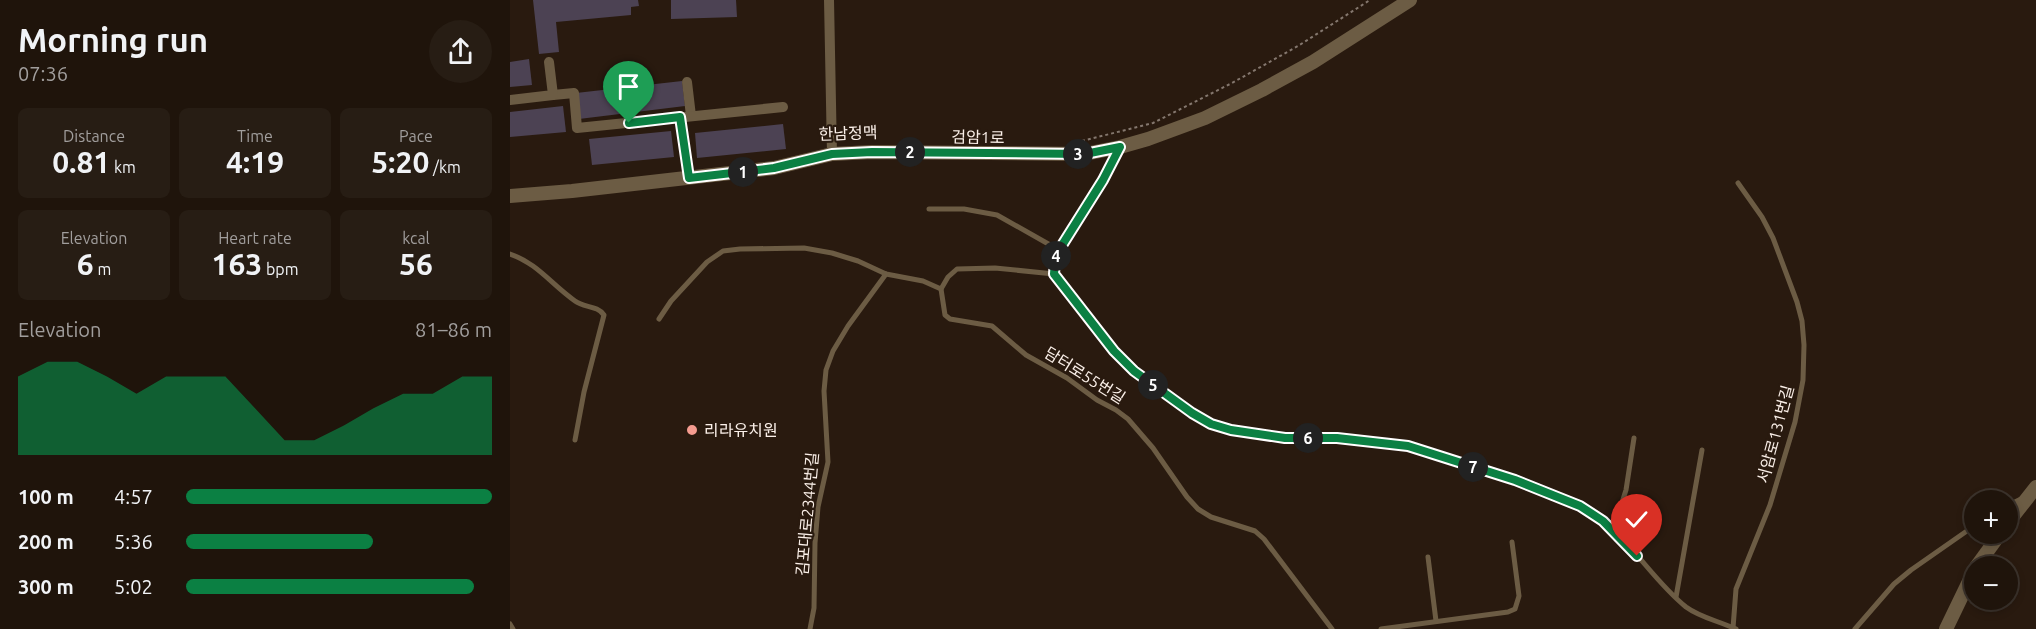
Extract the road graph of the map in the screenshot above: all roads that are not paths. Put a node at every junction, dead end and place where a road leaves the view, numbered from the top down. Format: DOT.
graph roads {
  1 [pos="830,0"];
  2 [pos="1406,1"];
  3 [pos="549,62"];
  4 [pos="687,82"];
  5 [pos="553,95"];
  6 [pos="510,100"];
  7 [pos="783,106"];
  8 [pos="686,117"];
  9 [pos="1120,147"];
  10 [pos="832,154"];
  11 [pos="689,178"];
  12 [pos="1738,183"];
  13 [pos="510,196"];
  14 [pos="928,209"];
  15 [pos="1059,250"];
  16 [pos="510,254"];
  17 [pos="886,274"];
  18 [pos="1054,274"];
  19 [pos="941,289"];
  20 [pos="659,319"];
  21 [pos="1634,438"];
  22 [pos="576,440"];
  23 [pos="1702,450"];
  24 [pos="2034,492"];
  25 [pos="2018,500"];
  26 [pos="2018,511"];
  27 [pos="1613,531"];
  28 [pos="1964,533"];
  29 [pos="1512,542"];
  30 [pos="1428,557"];
  31 [pos="1964,592"];
  32 [pos="1676,597"];
  33 [pos="1436,621"];
  34 [pos="510,624"];
  35 [pos="1734,628"];
  36 [pos="513,629"];
  37 [pos="810,629"];
  38 [pos="1332,629"];
  39 [pos="1381,629"];
  40 [pos="1855,629"];
  41 [pos="1946,629"];
  1 -- 10 [label="street"];
  2 -- 9 [label="street, 검암1로"];
  3 -- 5 [label="street"];
  4 -- 8 [label="street"];
  5 -- 6 [label="street"];
  5 -- 8 [label="street"];
  7 -- 8 [label="street"];
  8 -- 11 [label="street"];
  9 -- 10 [label="street, 검암1로"];
  9 -- 15 [label="lane"];
  10 -- 11 [label="street, 검암1로"];
  11 -- 13 [label="street, 검암1로"];
  12 -- 35 [label="lane, 서암로131번길"];
  14 -- 15 [label="lane"];
  15 -- 18 [label="lane"];
  16 -- 22 [label="lane"];
  17 -- 19 [label="lane"];
  17 -- 20 [label="lane"];
  17 -- 37 [label="lane, 김포대로2344번길"];
  18 -- 19 [label="lane"];
  18 -- 27 [label="lane, 서암로131번길"];
  19 -- 38 [label="lane, 담터로55번길"];
  21 -- 27 [label="lane"];
  23 -- 32 [label="lane"];
  24 -- 25 [label="lane"];
  24 -- 26 [label="street"];
  27 -- 32 [label="lane, 서암로131번길"];
  28 -- 40 [label="lane"];
  29 -- 33 [label="lane"];
  30 -- 33 [label="lane"];
  31 -- 41 [label="street"];
  32 -- 35 [label="lane, 서암로131번길"];
  33 -- 39 [label="lane"];
  34 -- 36 [label="lane"];
}
